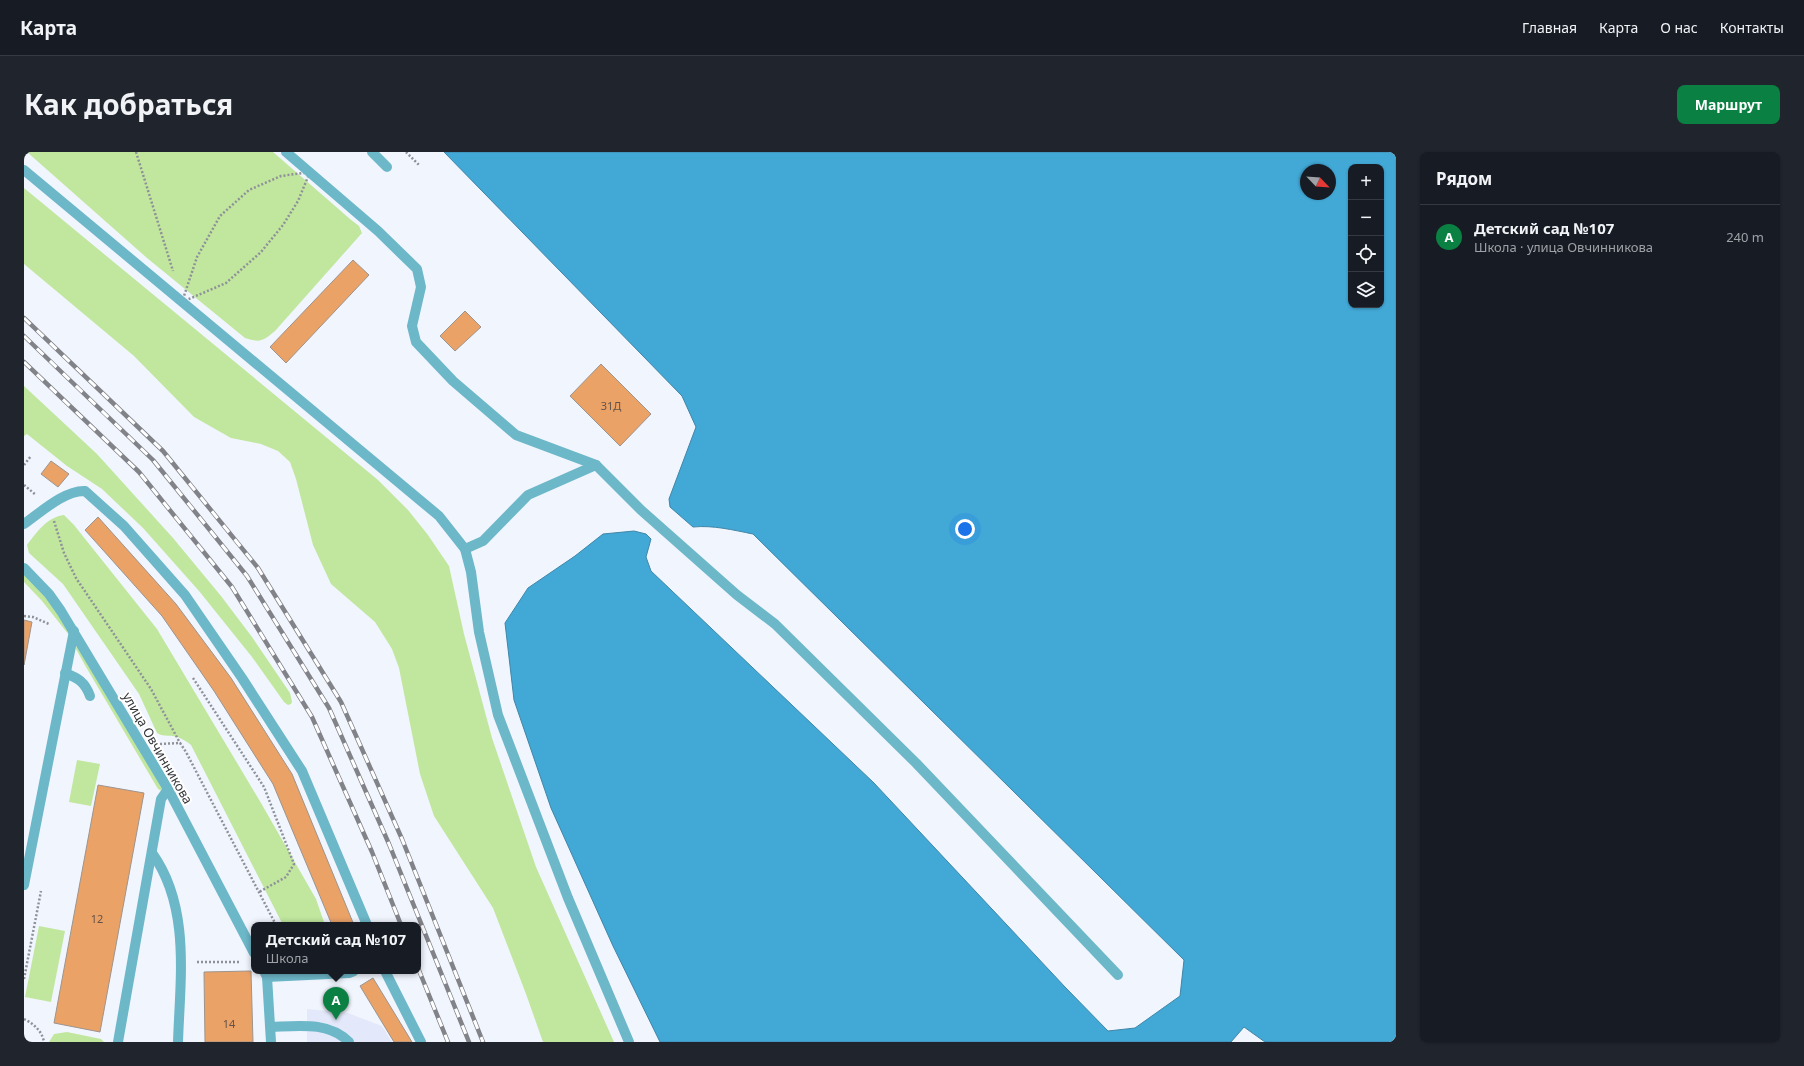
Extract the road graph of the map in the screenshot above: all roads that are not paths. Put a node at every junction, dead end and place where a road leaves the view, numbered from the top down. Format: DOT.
graph roads {
  1 [pos="286,152"];
  2 [pos="372,152"];
  3 [pos="387,167"];
  4 [pos="24,170"];
  5 [pos="596,465"];
  6 [pos="24,524"];
  7 [pos="465,549"];
  8 [pos="24,568"];
  9 [pos="74,631"];
  10 [pos="65,674"];
  11 [pos="90,696"];
  12 [pos="168,789"];
  13 [pos="152,853"];
  14 [pos="24,885"];
  15 [pos="366,922"];
  16 [pos="251,947"];
  17 [pos="265,974"];
  18 [pos="387,974"];
  19 [pos="1118,975"];
  20 [pos="271,1027"];
  21 [pos="118,1042"];
  22 [pos="178,1042"];
  23 [pos="271,1042"];
  24 [pos="349,1042"];
  25 [pos="421,1042"];
  26 [pos="629,1042"];
  1 -- 5 [label="street"];
  2 -- 3 [label="street"];
  4 -- 7 [label="street"];
  5 -- 7 [label="street"];
  5 -- 19 [label="street"];
  6 -- 15 [label="street"];
  7 -- 26 [label="street"];
  8 -- 9 [label="street, улица Овчинникова"];
  9 -- 10 [label="street"];
  9 -- 12 [label="street, улица Овчинникова"];
  10 -- 11 [label="street"];
  10 -- 14 [label="street"];
  12 -- 13 [label="street"];
  12 -- 16 [label="street, улица Овчинникова"];
  13 -- 21 [label="street"];
  13 -- 22 [label="street"];
  17 -- 20 [label="street"];
  18 -- 25 [label="street"];
  20 -- 23 [label="street"];
  20 -- 24 [label="street"];
}
